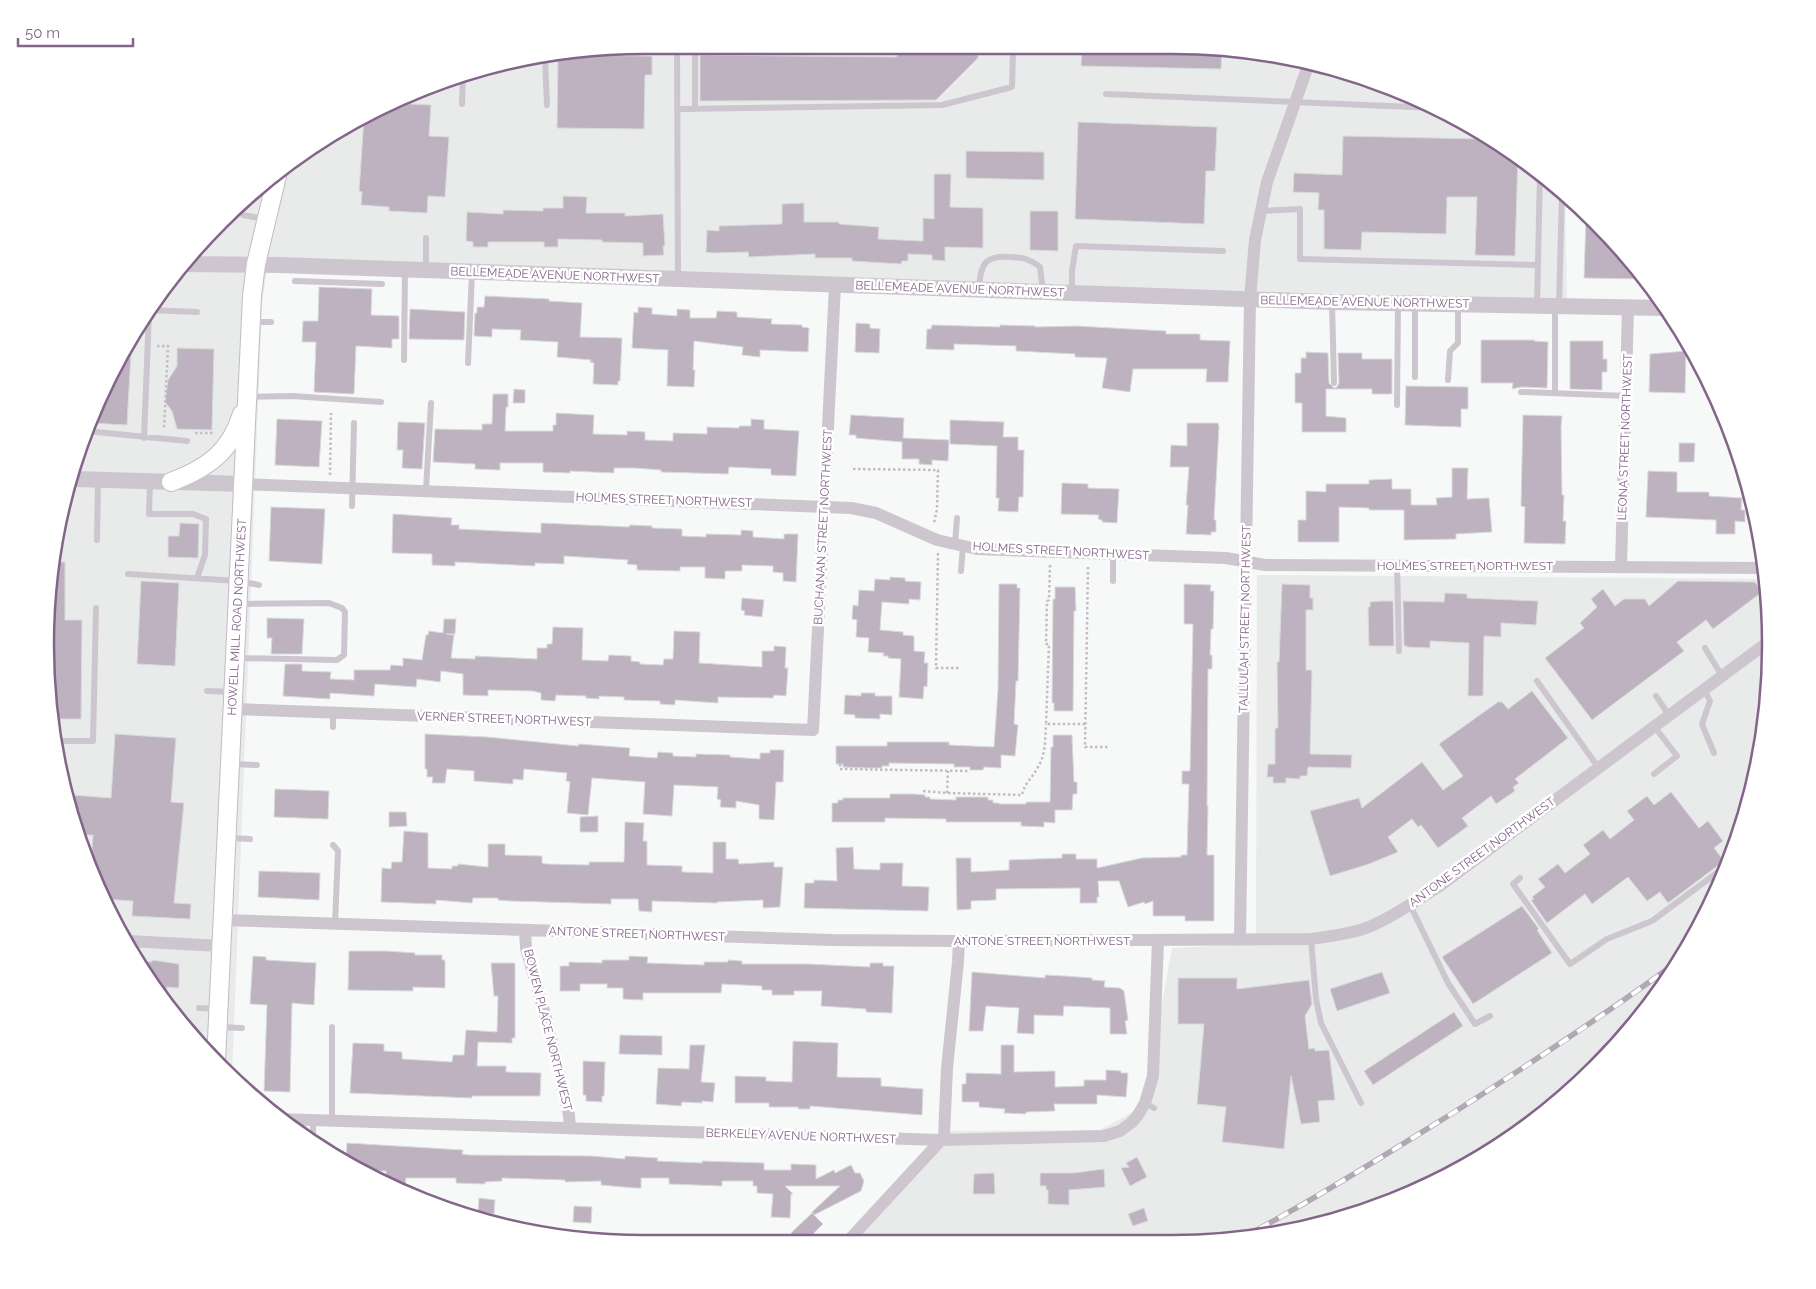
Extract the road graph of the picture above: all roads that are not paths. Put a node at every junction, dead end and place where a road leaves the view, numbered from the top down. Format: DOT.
graph roads {
  1 [pos="677,54"];
  2 [pos="695,54"];
  3 [pos="1012,54"];
  4 [pos="545,62"];
  5 [pos="1306,70"];
  6 [pos="463,83"];
  7 [pos="1106,94"];
  8 [pos="1294,103"];
  9 [pos="462,104"];
  10 [pos="547,105"];
  11 [pos="1416,107"];
  12 [pos="678,109"];
  13 [pos="695,109"];
  14 [pos="1540,183"];
  15 [pos="275,184"];
  16 [pos="1563,202"];
  17 [pos="1261,211"];
  18 [pos="243,215"];
  19 [pos="267,220"];
  20 [pos="426,238"];
  21 [pos="1222,251"];
  22 [pos="193,264"];
  23 [pos="256,264"];
  24 [pos="1538,265"];
  25 [pos="404,270"];
  26 [pos="426,270"];
  27 [pos="472,272"];
  28 [pos="678,279"];
  29 [pos="295,281"];
  30 [pos="382,284"];
  31 [pos="835,285"];
  32 [pos="979,290"];
  33 [pos="1043,292"];
  34 [pos="1072,293"];
  35 [pos="1250,299"];
  36 [pos="1332,302"];
  37 [pos="1398,303"];
  38 [pos="1415,304"];
  39 [pos="1458,305"];
  40 [pos="1537,306"];
  41 [pos="1557,306"];
  42 [pos="1628,308"];
  43 [pos="1657,308"];
  44 [pos="157,311"];
  45 [pos="196,312"];
  46 [pos="251,322"];
  47 [pos="271,322"];
  48 [pos="149,323"];
  49 [pos="404,360"];
  50 [pos="468,364"];
  51 [pos="1415,378"];
  52 [pos="1448,380"];
  53 [pos="1334,383"];
  54 [pos="1521,392"];
  55 [pos="1555,393"];
  56 [pos="1626,396"];
  57 [pos="247,397"];
  58 [pos="381,402"];
  59 [pos="431,403"];
  60 [pos="1397,405"];
  61 [pos="354,423"];
  62 [pos="94,432"];
  63 [pos="144,438"];
  64 [pos="187,442"];
  65 [pos="78,479"];
  66 [pos="98,480"];
  67 [pos="150,482"];
  68 [pos="171,482"];
  69 [pos="243,484"];
  70 [pos="352,488"];
  71 [pos="426,490"];
  72 [pos="352,506"];
  73 [pos="824,506"];
  74 [pos="957,518"];
  75 [pos="97,540"];
  76 [pos="959,545"];
  77 [pos="1113,554"];
  78 [pos="1246,562"];
  79 [pos="1397,565"];
  80 [pos="1621,566"];
  81 [pos="1757,568"];
  82 [pos="962,571"];
  83 [pos="128,574"];
  84 [pos="197,578"];
  85 [pos="238,581"];
  86 [pos="1113,581"];
  87 [pos="259,585"];
  88 [pos="238,604"];
  89 [pos="96,608"];
  90 [pos="1762,646"];
  91 [pos="1705,648"];
  92 [pos="1399,651"];
  93 [pos="235,658"];
  94 [pos="1722,676"];
  95 [pos="1537,682"];
  96 [pos="1704,689"];
  97 [pos="207,691"];
  98 [pos="1656,696"];
  99 [pos="234,701"];
  100 [pos="333,713"];
  101 [pos="1669,715"];
  102 [pos="1654,726"];
  103 [pos="333,727"];
  104 [pos="774,729"];
  105 [pos="62,741"];
  106 [pos="1714,753"];
  107 [pos="230,764"];
  108 [pos="257,765"];
  109 [pos="1598,767"];
  110 [pos="1654,774"];
  111 [pos="226,838"];
  112 [pos="250,839"];
  113 [pos="333,844"];
  114 [pos="1716,874"];
  115 [pos="1520,878"];
  116 [pos="1410,905"];
  117 [pos="222,920"];
  118 [pos="335,924"];
  119 [pos="525,931"];
  120 [pos="1240,939"];
  121 [pos="1311,939"];
  122 [pos="1158,940"];
  123 [pos="134,941"];
  124 [pos="958,941"];
  125 [pos="220,946"];
  126 [pos="199,1008"];
  127 [pos="218,1009"];
  128 [pos="1490,1016"];
  129 [pos="217,1027"];
  130 [pos="332,1027"];
  131 [pos="242,1028"];
  132 [pos="216,1051"];
  133 [pos="1361,1103"];
  134 [pos="294,1119"];
  135 [pos="313,1120"];
  136 [pos="332,1120"];
  137 [pos="570,1128"];
  138 [pos="313,1134"];
  139 [pos="941,1140"];
  140 [pos="854,1235"];
  1 -- 12 [label="lane"];
  2 -- 13 [label="lane"];
  3 -- 13 [label="lane"];
  4 -- 10 [label="lane"];
  5 -- 8 [label="street, TALLULAH STREET NORTHWEST"];
  6 -- 9 [label="lane"];
  7 -- 8 [label="lane"];
  8 -- 11 [label="lane"];
  8 -- 17 [label="street, TALLULAH STREET NORTHWEST"];
  12 -- 13 [label="lane"];
  12 -- 28 [label="lane"];
  14 -- 24 [label="lane"];
  15 -- 19 [label="main road, HOWELL MILL ROAD NORTHWEST"];
  16 -- 41 [label="lane"];
  17 -- 24 [label="lane"];
  17 -- 35 [label="street, TALLULAH STREET NORTHWEST"];
  18 -- 19 [label="lane"];
  19 -- 23 [label="main road, HOWELL MILL ROAD NORTHWEST"];
  20 -- 26 [label="lane"];
  21 -- 34 [label="lane"];
  22 -- 23 [label="street, BELLEMEADE AVENUE NORTHWEST"];
  23 -- 25 [label="street, BELLEMEADE AVENUE NORTHWEST"];
  23 -- 46 [label="main road, HOWELL MILL ROAD NORTHWEST"];
  24 -- 40 [label="lane"];
  25 -- 26 [label="street, BELLEMEADE AVENUE NORTHWEST"];
  25 -- 49 [label="lane"];
  26 -- 27 [label="street, BELLEMEADE AVENUE NORTHWEST"];
  27 -- 28 [label="street, BELLEMEADE AVENUE NORTHWEST"];
  27 -- 50 [label="lane"];
  28 -- 31 [label="street, BELLEMEADE AVENUE NORTHWEST"];
  29 -- 30 [label="lane"];
  31 -- 32 [label="street, BELLEMEADE AVENUE NORTHWEST"];
  31 -- 73 [label="street, BUCHANAN STREET NORTHWEST"];
  32 -- 33 [label="street, BELLEMEADE AVENUE NORTHWEST"];
  32 -- 33 [label="lane"];
  33 -- 34 [label="street, BELLEMEADE AVENUE NORTHWEST"];
  34 -- 35 [label="street, BELLEMEADE AVENUE NORTHWEST"];
  35 -- 36 [label="street, BELLEMEADE AVENUE NORTHWEST"];
  35 -- 78 [label="street, TALLULAH STREET NORTHWEST"];
  36 -- 37 [label="street, BELLEMEADE AVENUE NORTHWEST"];
  36 -- 53 [label="lane"];
  37 -- 38 [label="street, BELLEMEADE AVENUE NORTHWEST"];
  37 -- 60 [label="lane"];
  38 -- 39 [label="street, BELLEMEADE AVENUE NORTHWEST"];
  38 -- 51 [label="lane"];
  39 -- 40 [label="street, BELLEMEADE AVENUE NORTHWEST"];
  39 -- 52 [label="lane"];
  40 -- 41 [label="street, BELLEMEADE AVENUE NORTHWEST"];
  41 -- 42 [label="street, BELLEMEADE AVENUE NORTHWEST"];
  41 -- 55 [label="lane"];
  42 -- 43 [label="street, BELLEMEADE AVENUE NORTHWEST"];
  42 -- 56 [label="street, LEONA STREET NORTHWEST"];
  44 -- 45 [label="lane"];
  46 -- 47 [label="lane"];
  46 -- 57 [label="main road, HOWELL MILL ROAD NORTHWEST"];
  48 -- 63 [label="lane"];
  54 -- 55 [label="lane"];
  55 -- 56 [label="lane"];
  56 -- 80 [label="street, LEONA STREET NORTHWEST"];
  57 -- 58 [label="lane"];
  57 -- 68 [label="main road"];
  57 -- 69 [label="main road, HOWELL MILL ROAD NORTHWEST"];
  59 -- 71 [label="lane"];
  61 -- 70 [label="lane"];
  62 -- 63 [label="lane"];
  63 -- 64 [label="lane"];
  65 -- 66 [label="street"];
  66 -- 67 [label="street"];
  66 -- 75 [label="lane"];
  67 -- 68 [label="street"];
  67 -- 84 [label="lane"];
  68 -- 69 [label="street"];
  69 -- 70 [label="street, HOLMES STREET NORTHWEST"];
  69 -- 85 [label="main road, HOWELL MILL ROAD NORTHWEST"];
  70 -- 71 [label="street, HOLMES STREET NORTHWEST"];
  70 -- 72 [label="lane"];
  71 -- 73 [label="street, HOLMES STREET NORTHWEST"];
  73 -- 76 [label="street, HOLMES STREET NORTHWEST"];
  73 -- 104 [label="street, BUCHANAN STREET NORTHWEST"];
  74 -- 76 [label="lane"];
  76 -- 77 [label="street, HOLMES STREET NORTHWEST"];
  76 -- 82 [label="lane"];
  77 -- 78 [label="street, HOLMES STREET NORTHWEST"];
  77 -- 86 [label="lane"];
  78 -- 79 [label="street, HOLMES STREET NORTHWEST"];
  78 -- 120 [label="street, TALLULAH STREET NORTHWEST"];
  79 -- 80 [label="street, HOLMES STREET NORTHWEST"];
  79 -- 92 [label="lane"];
  80 -- 81 [label="street, HOLMES STREET NORTHWEST"];
  83 -- 84 [label="lane"];
  84 -- 85 [label="lane"];
  85 -- 87 [label="lane"];
  85 -- 88 [label="main road, HOWELL MILL ROAD NORTHWEST"];
  88 -- 93 [label="main road, HOWELL MILL ROAD NORTHWEST"];
  88 -- 93 [label="lane"];
  89 -- 105 [label="lane"];
  90 -- 94 [label="street, ANTONE STREET NORTHWEST"];
  91 -- 94 [label="lane"];
  93 -- 99 [label="main road, HOWELL MILL ROAD NORTHWEST"];
  94 -- 96 [label="street, ANTONE STREET NORTHWEST"];
  95 -- 109 [label="lane"];
  96 -- 101 [label="street, ANTONE STREET NORTHWEST"];
  96 -- 106 [label="lane"];
  97 -- 99 [label="lane"];
  98 -- 101 [label="lane"];
  99 -- 100 [label="street, VERNER STREET NORTHWEST"];
  99 -- 107 [label="main road, HOWELL MILL ROAD NORTHWEST"];
  100 -- 103 [label="lane"];
  100 -- 104 [label="street, VERNER STREET NORTHWEST"];
  101 -- 102 [label="street, ANTONE STREET NORTHWEST"];
  102 -- 109 [label="street, ANTONE STREET NORTHWEST"];
  102 -- 110 [label="lane"];
  107 -- 108 [label="lane"];
  107 -- 111 [label="main road, HOWELL MILL ROAD NORTHWEST"];
  109 -- 116 [label="street, ANTONE STREET NORTHWEST"];
  111 -- 112 [label="lane"];
  111 -- 117 [label="main road, HOWELL MILL ROAD NORTHWEST"];
  113 -- 118 [label="lane"];
  114 -- 115 [label="lane"];
  116 -- 121 [label="street, ANTONE STREET NORTHWEST"];
  116 -- 128 [label="lane"];
  117 -- 118 [label="street, ANTONE STREET NORTHWEST"];
  117 -- 125 [label="main road, HOWELL MILL ROAD NORTHWEST"];
  118 -- 119 [label="street, ANTONE STREET NORTHWEST"];
  119 -- 124 [label="street, ANTONE STREET NORTHWEST"];
  119 -- 137 [label="street, BOWEN PLACE NORTHWEST"];
  120 -- 121 [label="street, ANTONE STREET NORTHWEST"];
  120 -- 122 [label="street, ANTONE STREET NORTHWEST"];
  121 -- 133 [label="lane"];
  122 -- 124 [label="street, ANTONE STREET NORTHWEST"];
  122 -- 139 [label="street, BERKELEY AVENUE NORTHWEST"];
  123 -- 125 [label="street"];
  124 -- 139 [label="street"];
  125 -- 127 [label="main road, HOWELL MILL ROAD NORTHWEST"];
  126 -- 127 [label="lane"];
  127 -- 129 [label="main road, HOWELL MILL ROAD NORTHWEST"];
  129 -- 131 [label="lane"];
  129 -- 132 [label="main road, HOWELL MILL ROAD NORTHWEST"];
  130 -- 136 [label="lane"];
  134 -- 135 [label="street, BERKELEY AVENUE NORTHWEST"];
  135 -- 136 [label="street, BERKELEY AVENUE NORTHWEST"];
  135 -- 138 [label="lane"];
  136 -- 137 [label="street, BERKELEY AVENUE NORTHWEST"];
  137 -- 139 [label="street, BERKELEY AVENUE NORTHWEST"];
  139 -- 140 [label="street"];
}
